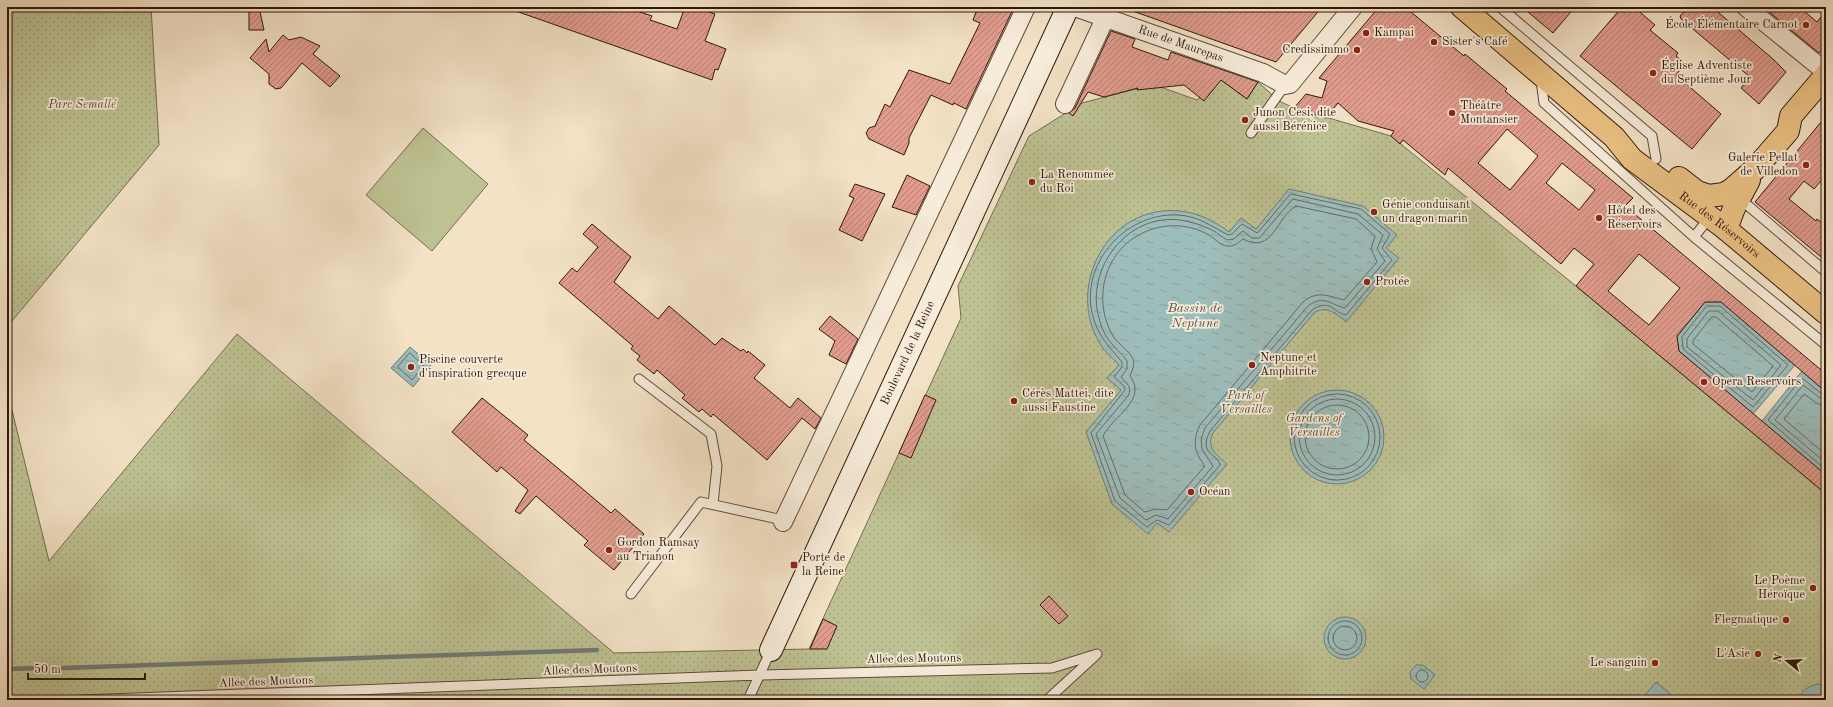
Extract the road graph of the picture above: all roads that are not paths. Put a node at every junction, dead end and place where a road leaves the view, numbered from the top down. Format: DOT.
graph roads {
  1 [pos="1026,7"];
  2 [pos="1068,7"];
  3 [pos="1075,7"];
  4 [pos="1353,7"];
  5 [pos="1462,7"];
  6 [pos="1500,7"];
  7 [pos="1746,7"];
  8 [pos="1108,12"];
  9 [pos="1826,73"];
  10 [pos="1540,74"];
  11 [pos="1285,85"];
  12 [pos="1065,104"];
  13 [pos="1251,133"];
  14 [pos="1614,137"];
  15 [pos="1656,159"];
  16 [pos="1738,192"];
  17 [pos="1718,224"];
  18 [pos="1694,237"];
  19 [pos="1826,272"];
  20 [pos="1826,314"];
  21 [pos="1826,345"];
  22 [pos="639,379"];
  23 [pos="712,504"];
  24 [pos="781,521"];
  25 [pos="631,594"];
  26 [pos="771,650"];
  27 [pos="760,675"];
  28 [pos="81,700"];
  29 [pos="748,700"];
  30 [pos="1047,700"];
  1 -- 24 [label="street"];
  2 -- 26 [label="street, Boulevard de la Reine"];
  3 -- 8 [label="street, Rue de Maurepas"];
  4 -- 11 [label="street"];
  5 -- 10 [label="main road, Rue des Réservoirs"];
  6 -- 15 [label="lane"];
  7 -- 9 [label="street"];
  8 -- 11 [label="street, Rue de Maurepas"];
  8 -- 12 [label="street"];
  9 -- 16 [label="main road"];
  10 -- 14 [label="main road, Rue des Réservoirs"];
  10 -- 18 [label="lane"];
  11 -- 13 [label="lane"];
  14 -- 15 [label="main road, Rue des Réservoirs"];
  14 -- 17 [label="main road, Rue des Réservoirs"];
  15 -- 16 [label="main road, Rue des Réservoirs"];
  16 -- 17 [label="main road"];
  16 -- 19 [label="lane"];
  17 -- 18 [label="lane"];
  17 -- 20 [label="main road, Rue des Réservoirs"];
  18 -- 21 [label="lane"];
  22 -- 23 [label="lane"];
  23 -- 24 [label="lane"];
  23 -- 25 [label="lane"];
  26 -- 27 [label="lane, Boulevard de la Reine"];
  27 -- 28 [label="lane, Allée des Moutons"];
  27 -- 29 [label="lane, Boulevard de la Reine"];
  27 -- 30 [label="lane, Allée des Moutons"];
}
